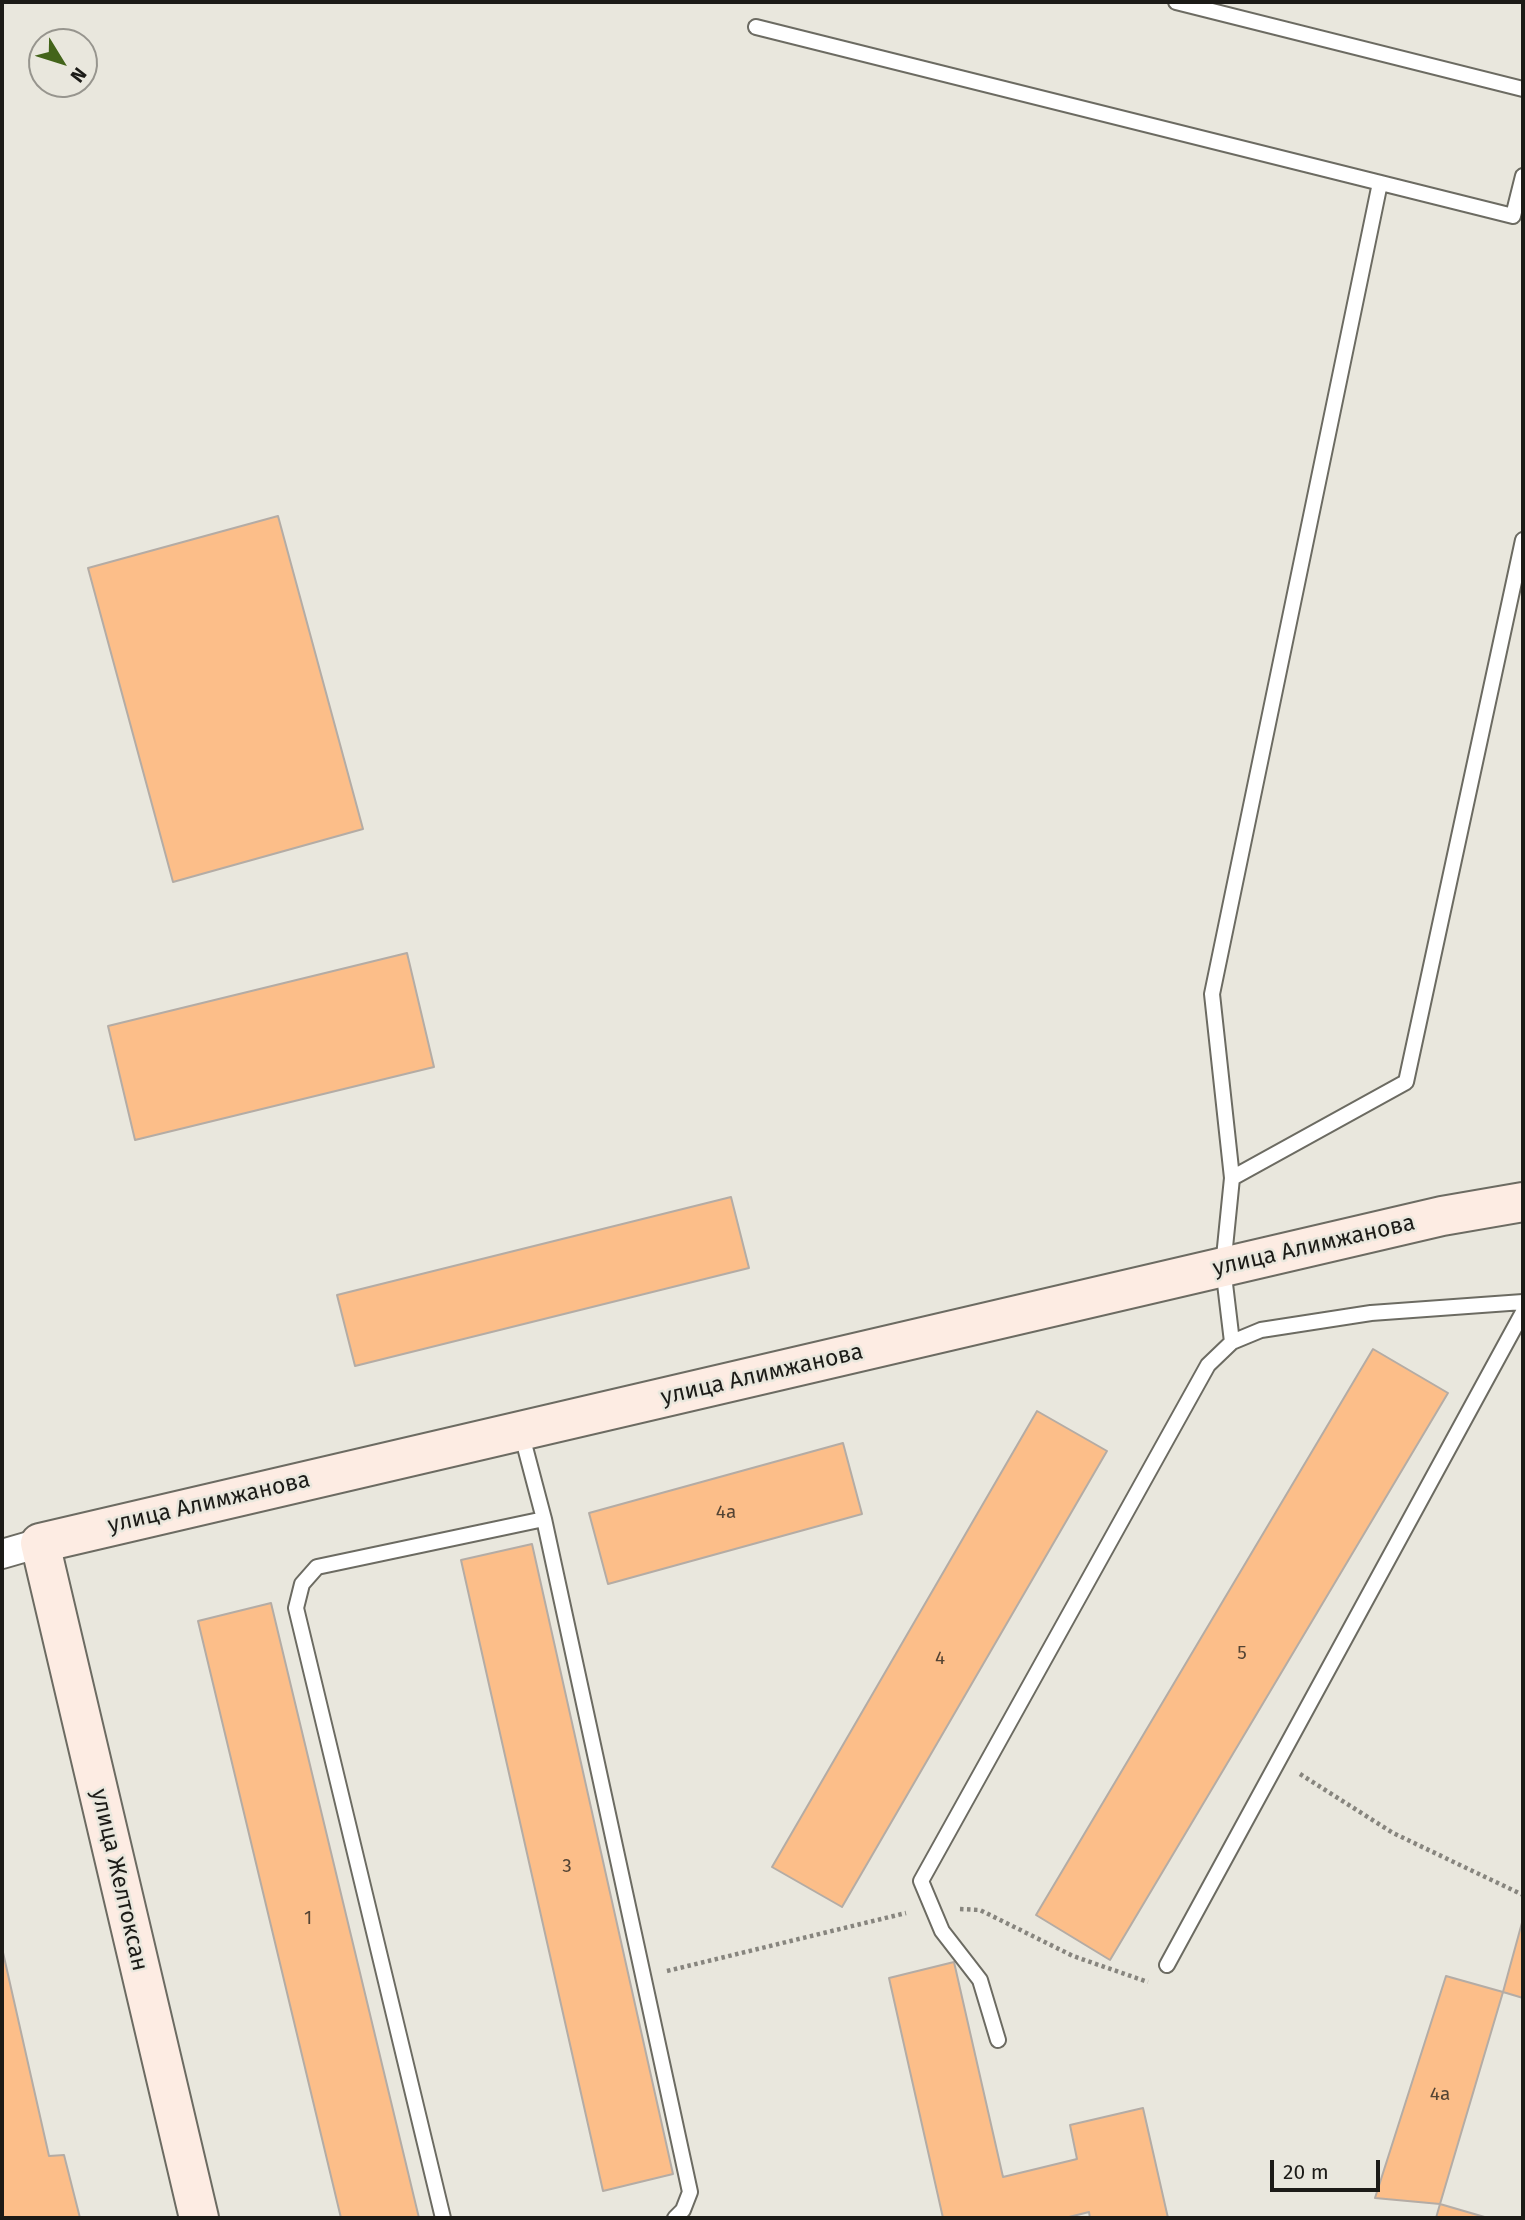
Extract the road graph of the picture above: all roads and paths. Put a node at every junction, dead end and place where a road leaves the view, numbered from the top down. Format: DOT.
graph roads {
  1 [pos="1176,2"];
  2 [pos="756,27"];
  3 [pos="1523,89"];
  4 [pos="1523,176"];
  5 [pos="1380,183"];
  6 [pos="1523,540"];
  7 [pos="1232,1178"];
  8 [pos="1523,1202"];
  9 [pos="1223,1267"];
  10 [pos="1523,1302"];
  11 [pos="1523,1312"];
  12 [pos="1232,1342"];
  13 [pos="520,1431"];
  14 [pos="544,1519"];
  15 [pos="40,1543"];
  16 [pos="2,1554"];
  17 [pos="1279,1760"];
  18 [pos="1523,1895"];
  19 [pos="932,1907"];
  20 [pos="1167,1965"];
  21 [pos="643,1978"];
  22 [pos="998,2040"];
  23 [pos="199,2218"];
  24 [pos="443,2218"];
  25 [pos="675,2218"];
  1 -- 3 [label="lane"];
  2 -- 5 [label="lane"];
  4 -- 5 [label="lane"];
  5 -- 7 [label="lane"];
  6 -- 7 [label="lane"];
  7 -- 9 [label="lane"];
  8 -- 9 [label="street, улица Алимжанова"];
  9 -- 12 [label="lane"];
  9 -- 13 [label="street, улица Алимжанова"];
  10 -- 12 [label="lane"];
  11 -- 17 [label="lane"];
  12 -- 19 [label="lane"];
  13 -- 14 [label="lane"];
  13 -- 15 [label="street, улица Алимжанова"];
  14 -- 21 [label="lane"];
  14 -- 24 [label="lane"];
  15 -- 16 [label="street, улица Алимжанова"];
  15 -- 23 [label="street, улица Желтоксан"];
  17 -- 18 [label="path"];
  17 -- 20 [label="lane"];
  19 -- 20 [label="path"];
  19 -- 21 [label="path"];
  19 -- 22 [label="lane"];
  21 -- 25 [label="lane"];
}
